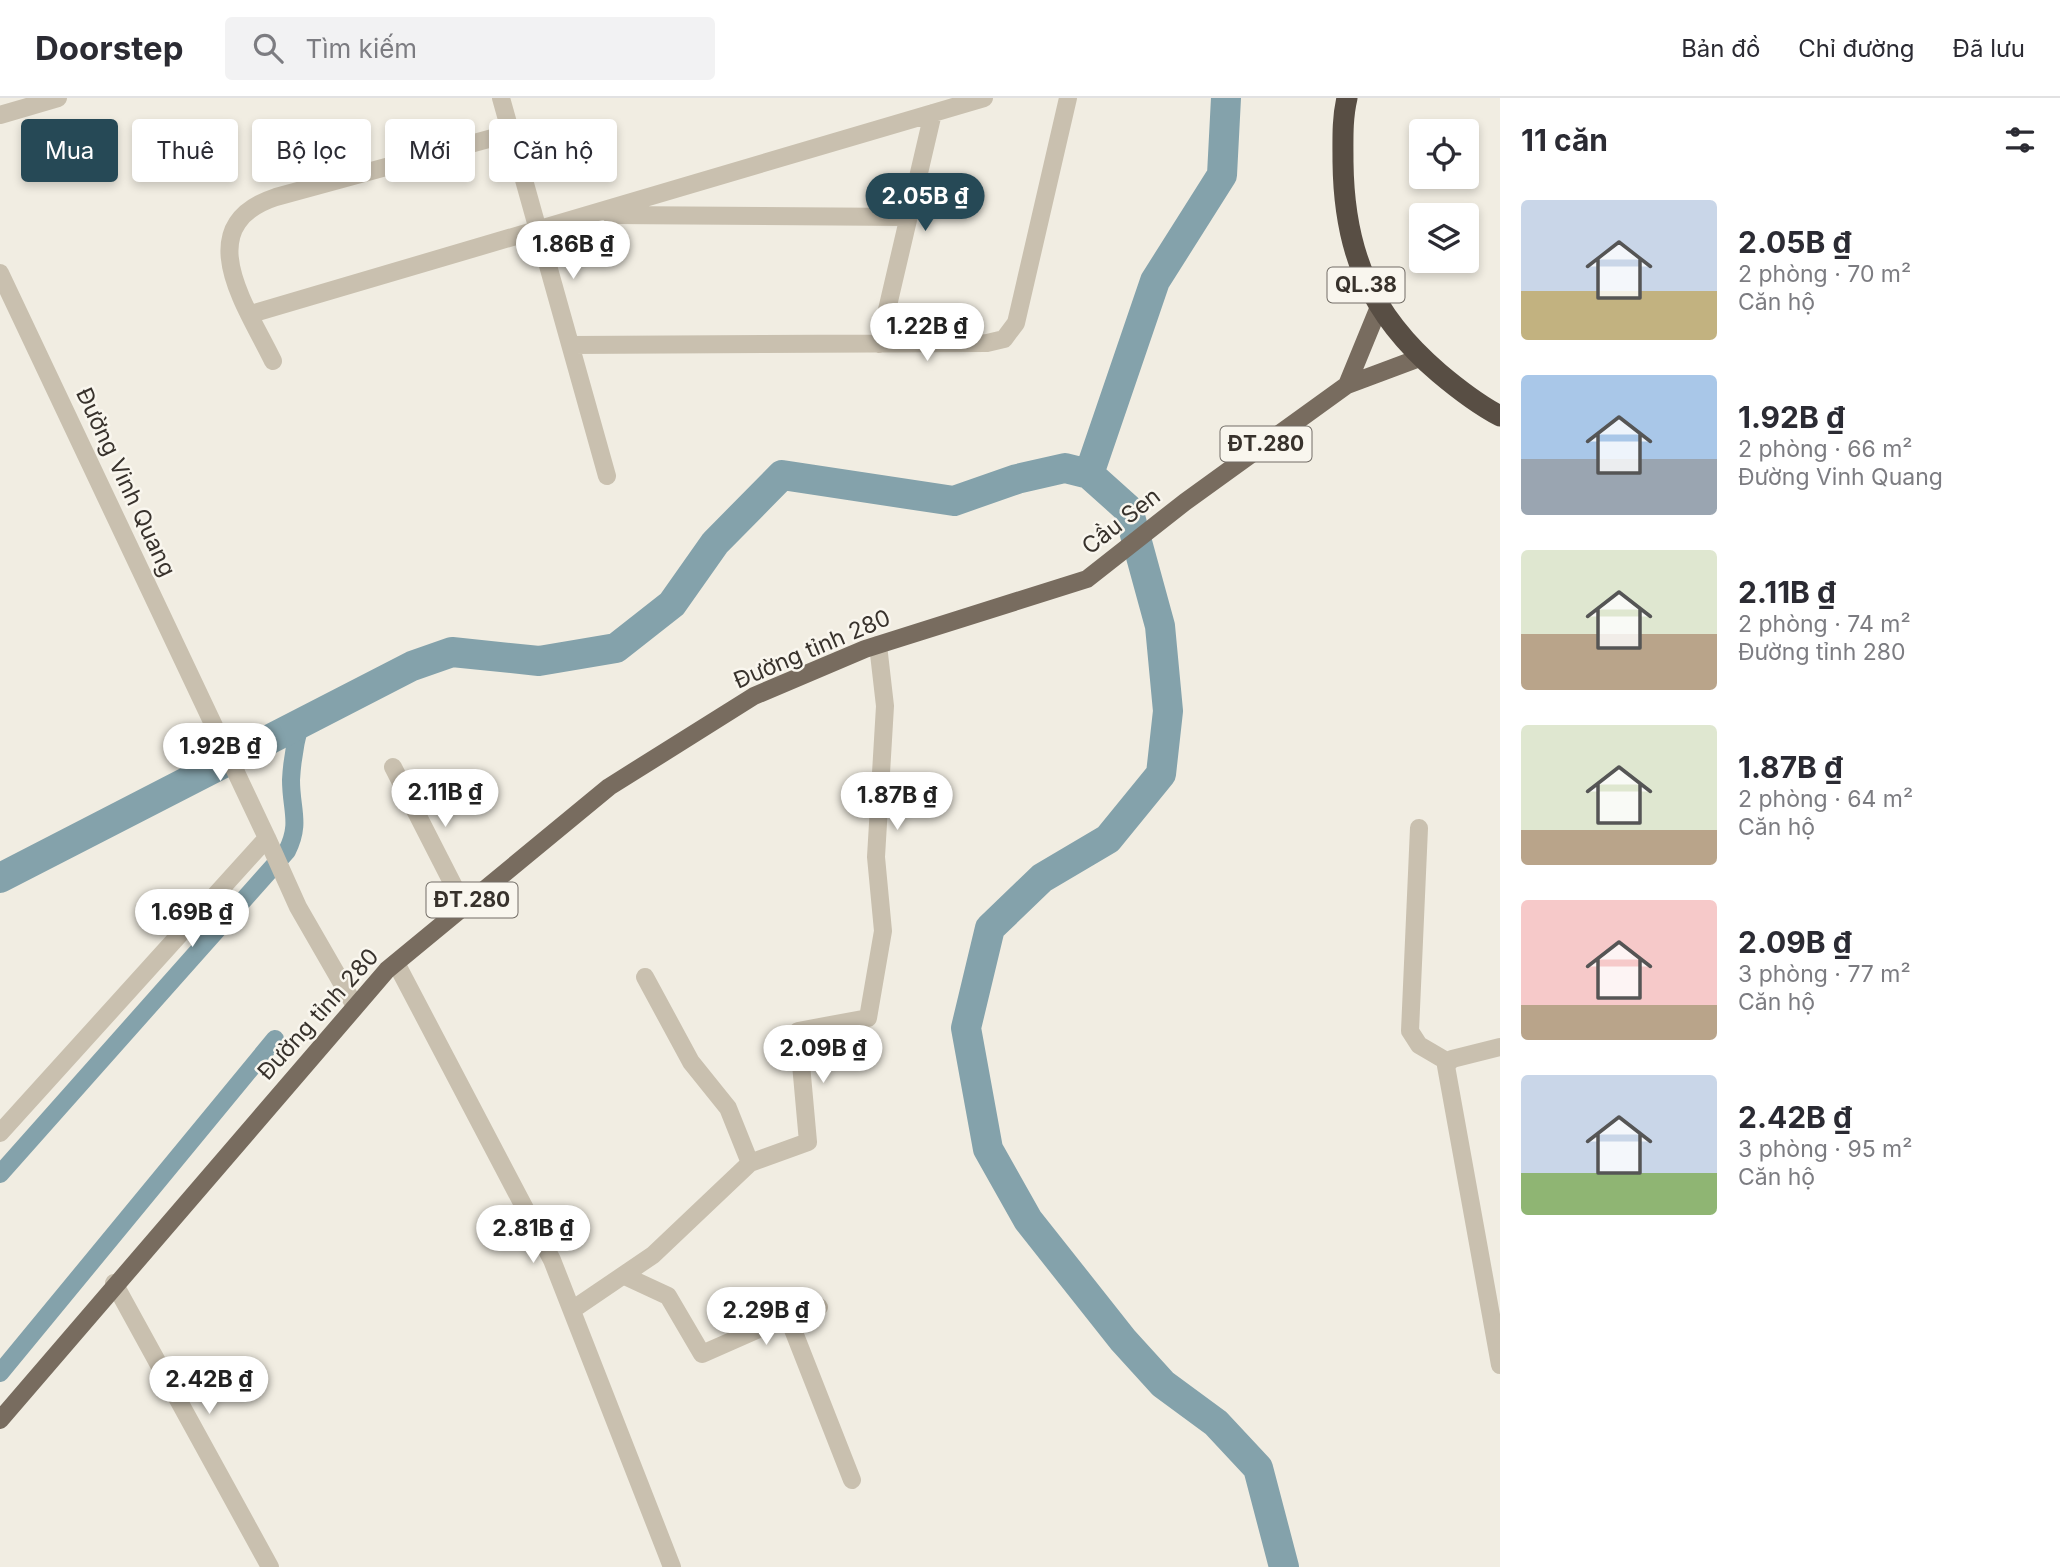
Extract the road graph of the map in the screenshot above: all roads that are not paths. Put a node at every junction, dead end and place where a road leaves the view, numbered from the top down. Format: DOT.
graph roads {
  1 [pos="58,98"];
  2 [pos="500,98"];
  3 [pos="984,98"];
  4 [pos="1068,98"];
  5 [pos="1347,98"];
  6 [pos="933,113"];
  7 [pos="0,115"];
  8 [pos="507,119"];
  9 [pos="489,139"];
  10 [pos="525,182"];
  11 [pos="591,215"];
  12 [pos="909,218"];
  13 [pos="539,230"];
  14 [pos="0,273"];
  15 [pos="1379,307"];
  16 [pos="251,314"];
  17 [pos="879,344"];
  18 [pos="571,345"];
  19 [pos="1422,357"];
  20 [pos="273,361"];
  21 [pos="1347,385"];
  22 [pos="1500,416"];
  23 [pos="607,476"];
  24 [pos="1088,578"];
  25 [pos="878,645"];
  26 [pos="393,767"];
  27 [pos="1419,828"];
  28 [pos="267,838"];
  29 [pos="464,906"];
  30 [pos="396,962"];
  31 [pos="645,977"];
  32 [pos="355,1006"];
  33 [pos="1500,1047"];
  34 [pos="1448,1062"];
  35 [pos="0,1133"];
  36 [pos="750,1163"];
  37 [pos="625,1276"];
  38 [pos="114,1283"];
  39 [pos="819,1307"];
  40 [pos="572,1310"];
  41 [pos="788,1317"];
  42 [pos="1500,1365"];
  43 [pos="0,1420"];
  44 [pos="852,1480"];
  45 [pos="270,1567"];
  46 [pos="672,1567"];
  1 -- 7 [label="street"];
  2 -- 8 [label="street"];
  3 -- 6 [label="street"];
  4 -- 17 [label="street"];
  5 -- 15 [label="highway, QL.38"];
  6 -- 11 [label="street"];
  6 -- 12 [label="street"];
  9 -- 16 [label="street"];
  10 -- 13 [label="street"];
  11 -- 12 [label="street"];
  11 -- 13 [label="street"];
  12 -- 17 [label="street"];
  13 -- 16 [label="street"];
  13 -- 18 [label="street"];
  14 -- 28 [label="street, Đường Vinh Quang"];
  15 -- 19 [label="highway, QL.38"];
  15 -- 21 [label="main road"];
  16 -- 20 [label="street"];
  17 -- 18 [label="street"];
  18 -- 23 [label="street"];
  19 -- 21 [label="main road, ĐT.280"];
  19 -- 22 [label="highway, QL.38"];
  21 -- 24 [label="main road, Cầu Sen / ĐT.280"];
  24 -- 25 [label="main road, Đường tỉnh 280 / ĐT.280"];
  25 -- 29 [label="main road, Đường tỉnh 280 / ĐT.280"];
  25 -- 36 [label="street"];
  26 -- 29 [label="street"];
  27 -- 34 [label="street"];
  28 -- 32 [label="street, Đường Vinh Quang"];
  28 -- 35 [label="street"];
  29 -- 30 [label="main road, Đường tỉnh 280 / ĐT.280"];
  30 -- 32 [label="main road, Đường tỉnh 280 / ĐT.280"];
  30 -- 40 [label="street"];
  31 -- 36 [label="street"];
  32 -- 38 [label="main road, Đường tỉnh 280 / ĐT.280"];
  33 -- 34 [label="street"];
  34 -- 42 [label="street"];
  36 -- 37 [label="street"];
  37 -- 40 [label="street"];
  37 -- 41 [label="street"];
  38 -- 43 [label="main road, Đường tỉnh 280 / ĐT.280"];
  38 -- 45 [label="street"];
  39 -- 41 [label="street"];
  40 -- 46 [label="street"];
  41 -- 44 [label="street"];
}
